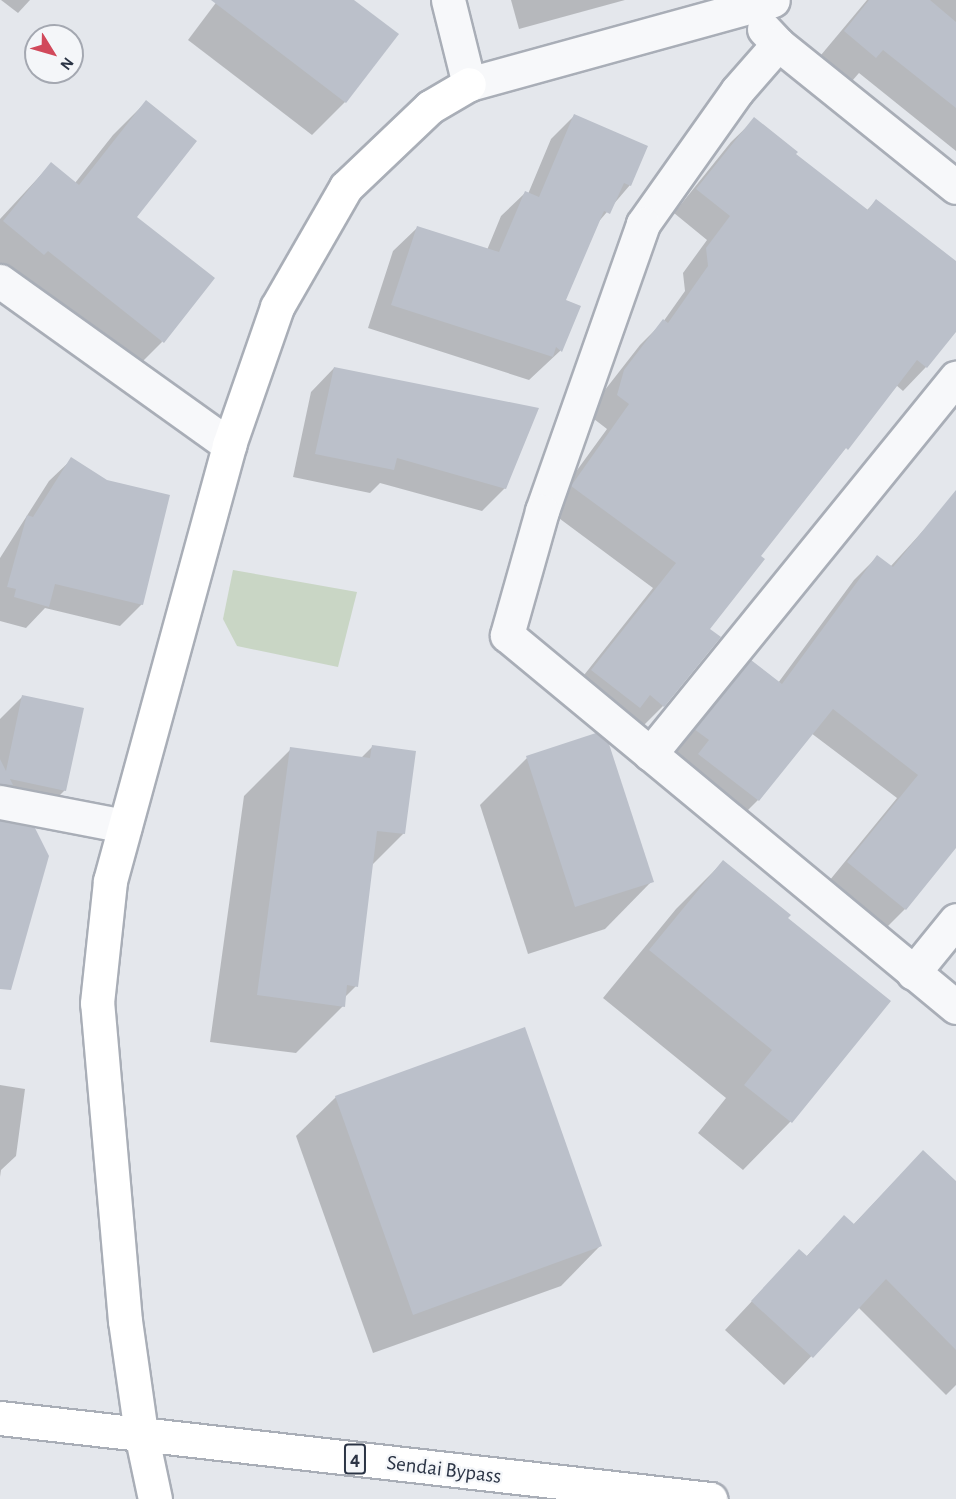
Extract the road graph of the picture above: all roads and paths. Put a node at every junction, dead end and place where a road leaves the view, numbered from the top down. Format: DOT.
graph roads {
  1 [pos="448,0"];
  2 [pos="758,4"];
  3 [pos="778,44"];
  4 [pos="469,84"];
  5 [pos="956,187"];
  6 [pos="0,281"];
  7 [pos="956,378"];
  8 [pos="229,445"];
  9 [pos="650,754"];
  10 [pos="0,802"];
  11 [pos="125,826"];
  12 [pos="956,920"];
  13 [pos="913,973"];
  14 [pos="956,1007"];
  15 [pos="0,1418"];
  16 [pos="141,1433"];
  17 [pos="155,1499"];
  18 [pos="710,1499"];
  1 -- 4 [label="street"];
  2 -- 3 [label="street"];
  2 -- 4 [label="street"];
  3 -- 5 [label="street"];
  3 -- 9 [label="street"];
  4 -- 8 [label="main road"];
  6 -- 8 [label="street"];
  7 -- 9 [label="street"];
  8 -- 11 [label="main road"];
  9 -- 13 [label="street"];
  10 -- 11 [label="street"];
  11 -- 16 [label="main road"];
  12 -- 13 [label="street"];
  13 -- 14 [label="street"];
  15 -- 16 [label="main road, Sendai Bypass / 4"];
  16 -- 17 [label="main road"];
  16 -- 18 [label="main road, Sendai Bypass / 4"];
}
